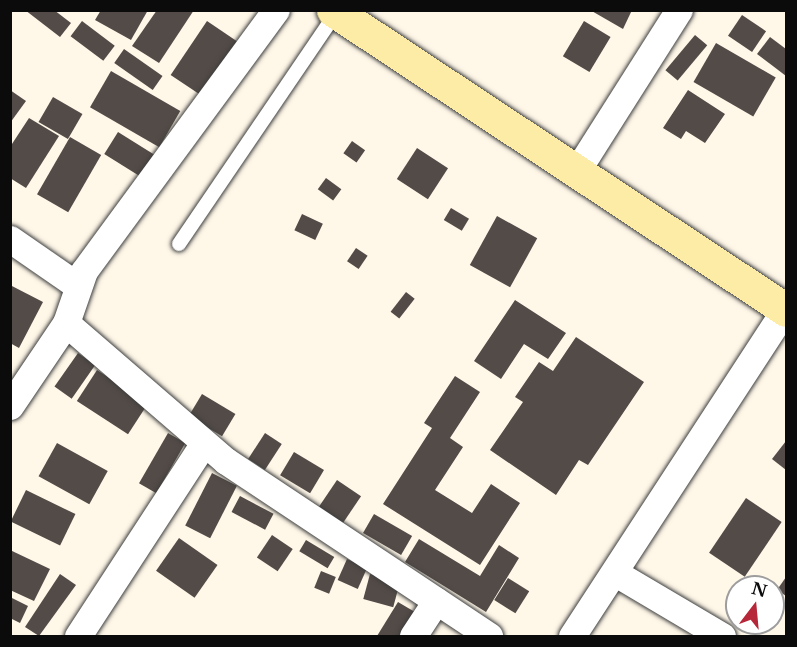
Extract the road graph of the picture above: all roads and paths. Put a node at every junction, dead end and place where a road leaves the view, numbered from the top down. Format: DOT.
graph roads {
  1 [pos="276,10"];
  2 [pos="679,10"];
  3 [pos="336,11"];
  4 [pos="576,172"];
  5 [pos="10,239"];
  6 [pos="179,244"];
  7 [pos="75,284"];
  8 [pos="785,309"];
  9 [pos="66,323"];
  10 [pos="10,406"];
  11 [pos="204,443"];
  12 [pos="617,574"];
  13 [pos="436,601"];
  14 [pos="78,636"];
  15 [pos="413,636"];
  16 [pos="489,636"];
  17 [pos="572,636"];
  18 [pos="722,636"];
  1 -- 7 [label="street"];
  2 -- 4 [label="street"];
  3 -- 4 [label="street"];
  3 -- 6 [label="lane"];
  4 -- 8 [label="street"];
  5 -- 7 [label="street"];
  7 -- 9 [label="street"];
  8 -- 12 [label="street"];
  9 -- 10 [label="street"];
  9 -- 11 [label="street"];
  11 -- 13 [label="street"];
  11 -- 14 [label="street"];
  12 -- 17 [label="street"];
  12 -- 18 [label="street"];
  13 -- 15 [label="street"];
  13 -- 16 [label="street"];
}
